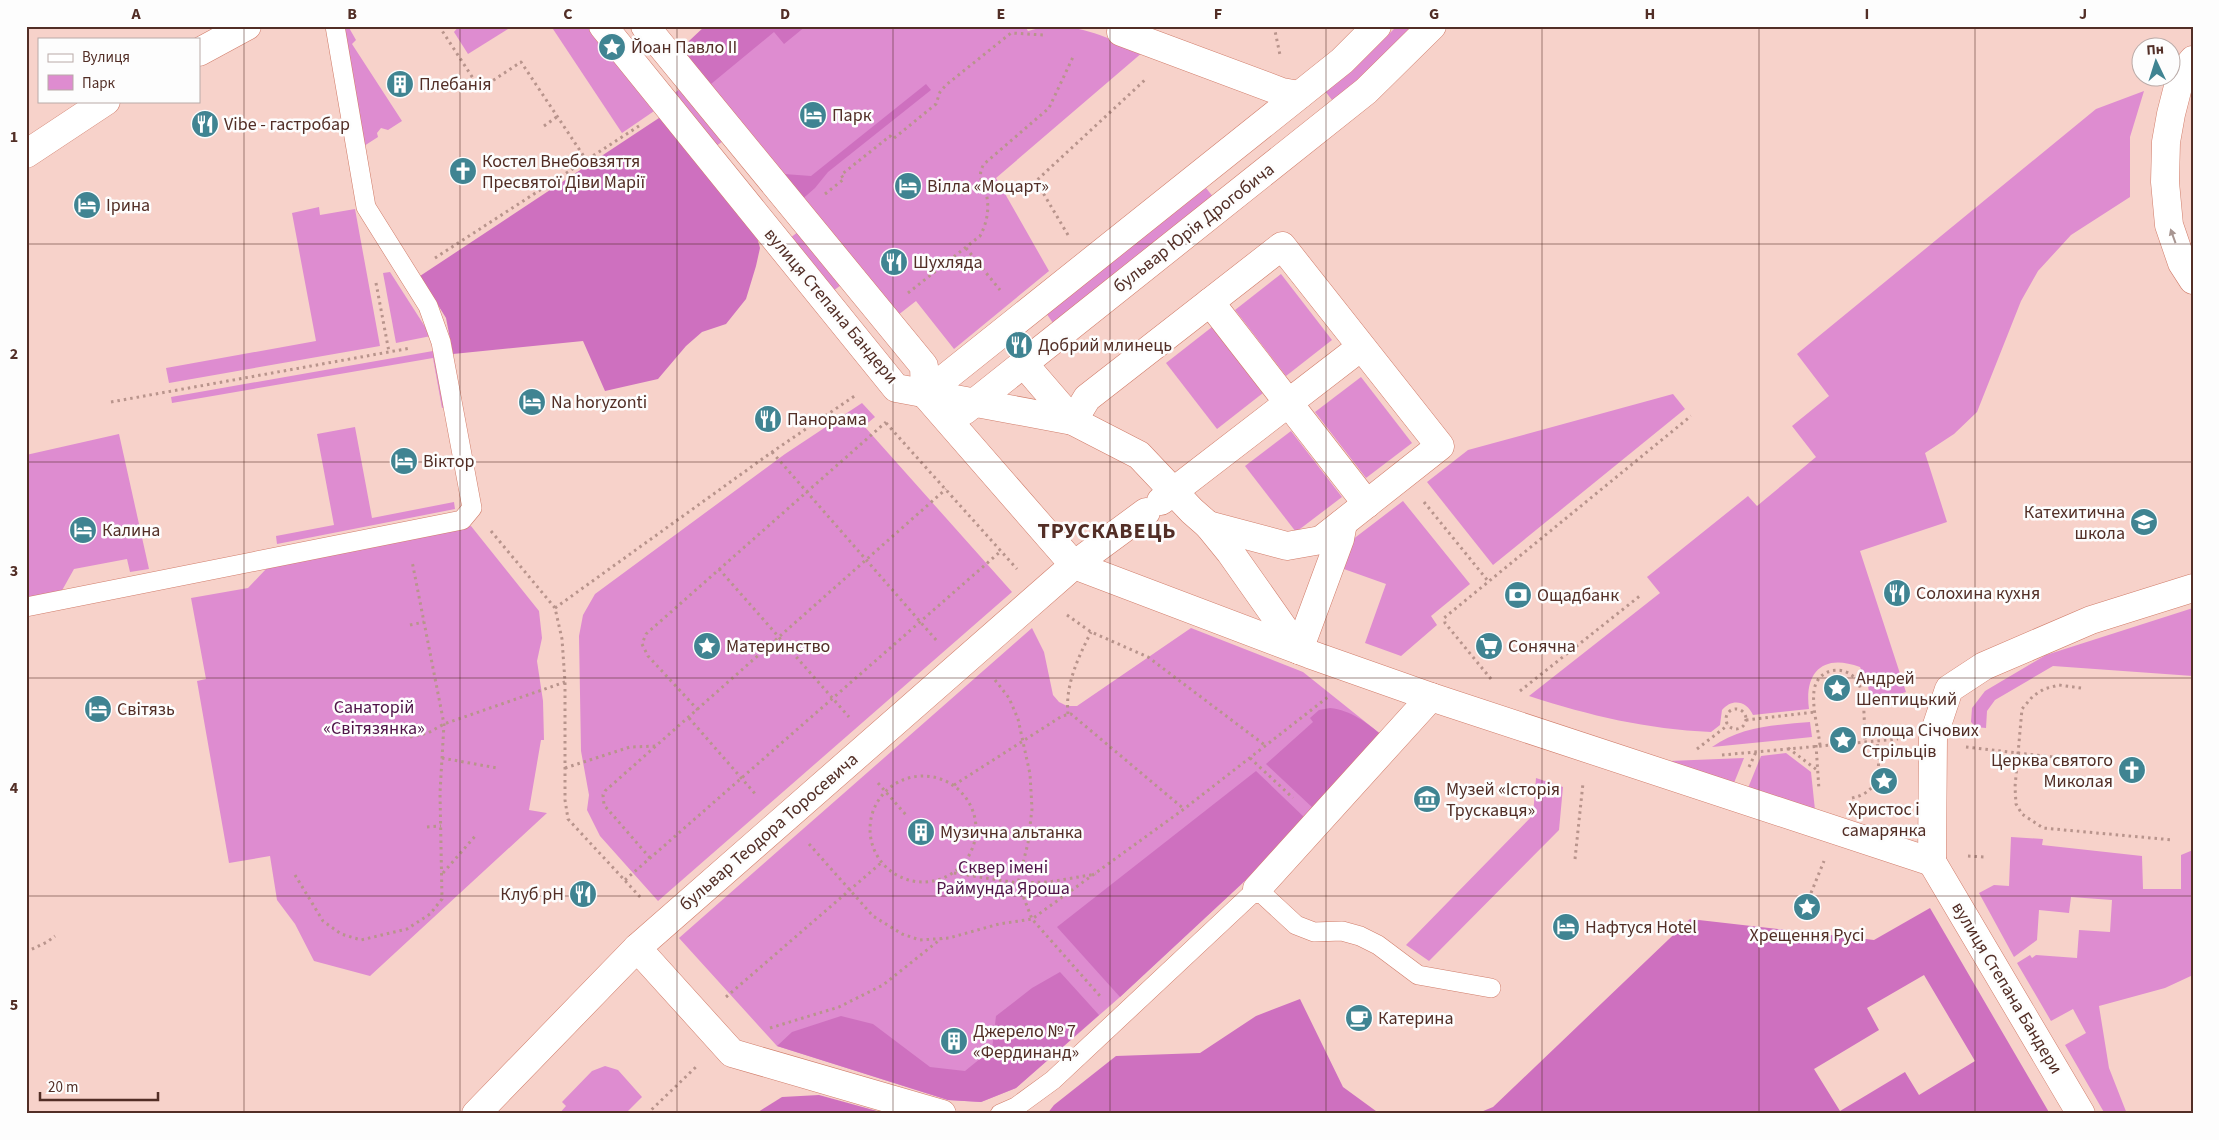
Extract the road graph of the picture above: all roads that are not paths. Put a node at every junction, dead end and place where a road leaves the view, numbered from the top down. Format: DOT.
graph roads {
  1 [pos="247,26"];
  2 [pos="335,26"];
  3 [pos="603,26"];
  4 [pos="645,26"];
  5 [pos="1377,26"];
  6 [pos="1432,26"];
  7 [pos="1114,29"];
  8 [pos="200,51"];
  9 [pos="2193,60"];
  10 [pos="1299,95"];
  11 [pos="104,102"];
  12 [pos="26,154"];
  13 [pos="2193,280"];
  14 [pos="1210,302"];
  15 [pos="1361,347"];
  16 [pos="1023,364"];
  17 [pos="925,394"];
  18 [pos="1289,403"];
  19 [pos="972,404"];
  20 [pos="1073,421"];
  21 [pos="949,422"];
  22 [pos="1160,502"];
  23 [pos="1367,504"];
  24 [pos="1343,523"];
  25 [pos="1208,525"];
  26 [pos="1074,565"];
  27 [pos="2193,588"];
  28 [pos="26,607"];
  29 [pos="1299,650"];
  30 [pos="1431,697"];
  31 [pos="1932,862"];
  32 [pos="1257,889"];
  33 [pos="637,948"];
  34 [pos="1491,988"];
  35 [pos="1011,1112"];
  36 [pos="476,1114"];
  37 [pos="942,1114"];
  38 [pos="2081,1114"];
  1 -- 8 [label="street"];
  2 -- 28 [label="lane"];
  3 -- 17 [label="street, вулиця Степана Бандери"];
  4 -- 17 [label="street, вулиця Степана Бандери"];
  5 -- 10 [label="street, бульвар Юрія Дрогобича"];
  6 -- 16 [label="street, бульвар Юрія Дрогобича"];
  7 -- 10 [label="street"];
  13 -- 9 [label="street, one-way"];
  10 -- 17 [label="street, бульвар Юрія Дрогобича"];
  11 -- 12 [label="street"];
  14 -- 15 [label="street"];
  14 -- 18 [label="street"];
  14 -- 20 [label="street"];
  15 -- 18 [label="street, бульвар Теодора Торосевича"];
  15 -- 23 [label="street"];
  16 -- 19 [label="street, бульвар Юрія Дрогобича"];
  16 -- 20 [label="street"];
  17 -- 19 [label="street"];
  17 -- 21 [label="street"];
  18 -- 22 [label="street, бульвар Теодора Торосевича"];
  18 -- 23 [label="street"];
  19 -- 20 [label="street"];
  19 -- 21 [label="street, бульвар Юрія Дрогобича"];
  20 -- 22 [label="street"];
  21 -- 26 [label="street"];
  22 -- 25 [label="street"];
  22 -- 26 [label="street, бульвар Теодора Торосевича"];
  23 -- 24 [label="street"];
  24 -- 25 [label="street"];
  24 -- 29 [label="street"];
  25 -- 29 [label="street"];
  26 -- 29 [label="street"];
  26 -- 33 [label="street, бульвар Теодора Торосевича"];
  27 -- 31 [label="street"];
  29 -- 30 [label="street"];
  30 -- 31 [label="street"];
  30 -- 32 [label="street"];
  31 -- 38 [label="street, вулиця Степана Бандери"];
  32 -- 34 [label="lane"];
  32 -- 35 [label="lane"];
  33 -- 36 [label="street, бульвар Теодора Торосевича"];
  33 -- 37 [label="street"];
}
